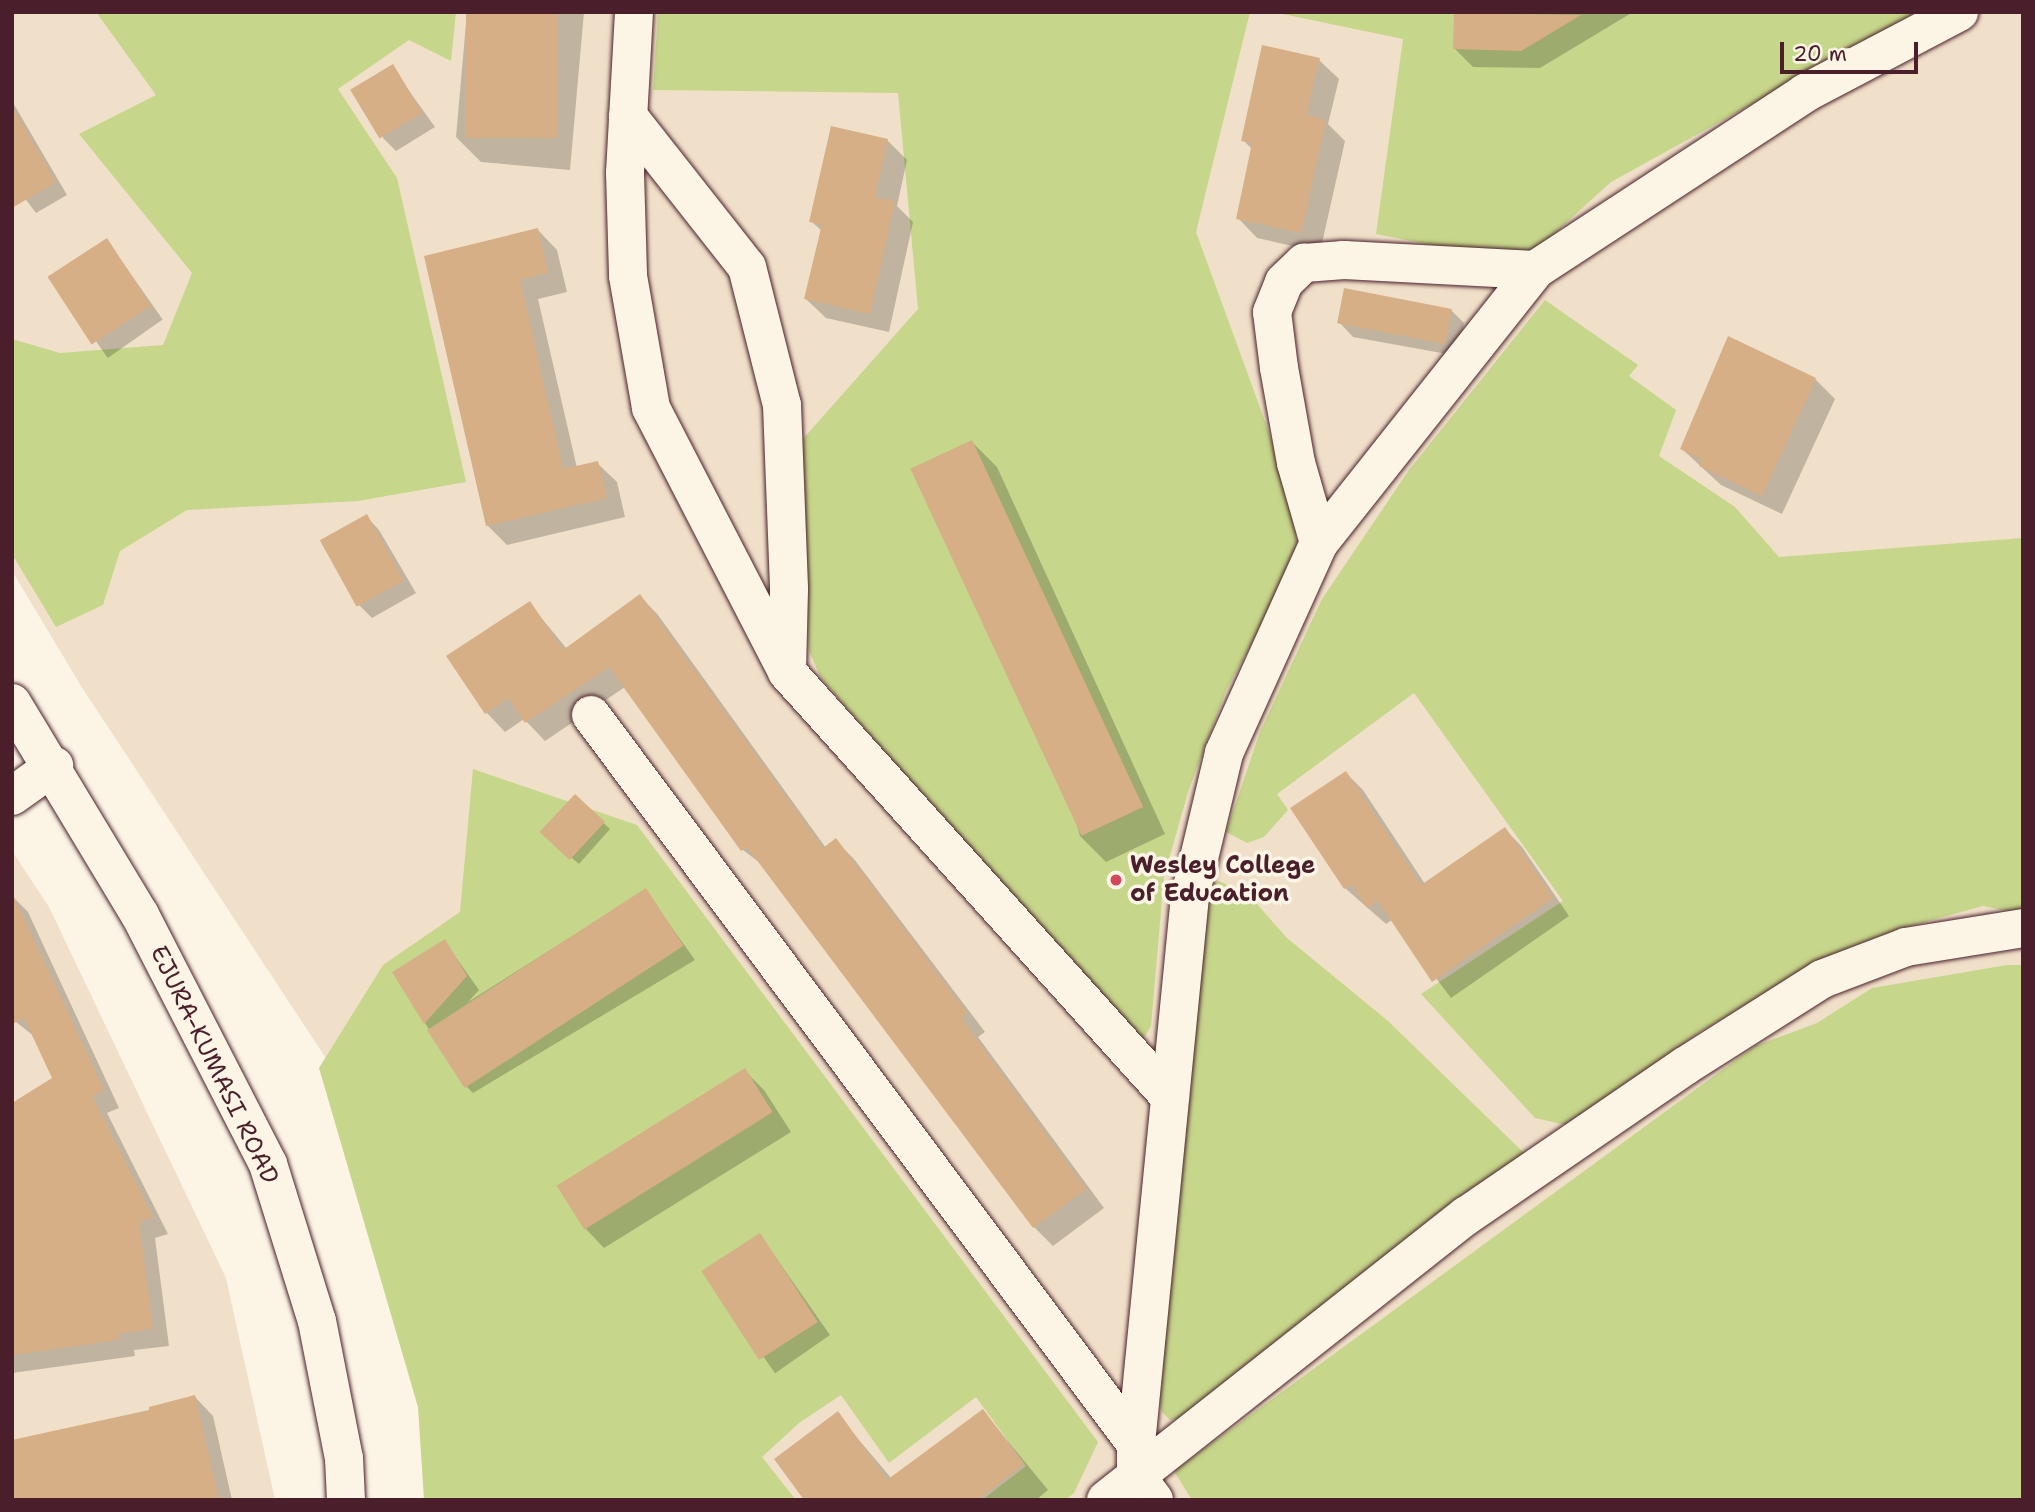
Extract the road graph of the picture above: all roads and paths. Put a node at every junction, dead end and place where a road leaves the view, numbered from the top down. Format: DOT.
graph roads {
  1 [pos="634,12"];
  2 [pos="1959,12"];
  3 [pos="628,116"];
  4 [pos="1535,270"];
  5 [pos="1319,543"];
  6 [pos="787,672"];
  7 [pos="12,702"];
  8 [pos="591,715"];
  9 [pos="54,766"];
  10 [pos="12,796"];
  11 [pos="2023,928"];
  12 [pos="1170,1097"];
  13 [pos="1142,1473"];
  14 [pos="346,1500"];
  15 [pos="1106,1500"];
  1 -- 3 [label="main road"];
  2 -- 4 [label="main road"];
  3 -- 6 [label="main road"];
  3 -- 6 [label="main road"];
  4 -- 5 [label="main road"];
  4 -- 5 [label="main road"];
  5 -- 12 [label="main road"];
  6 -- 12 [label="main road"];
  7 -- 9 [label="main road, EJURA-KUMASI ROAD"];
  8 -- 13 [label="main road"];
  9 -- 10 [label="main road"];
  9 -- 14 [label="main road, EJURA-KUMASI ROAD"];
  11 -- 13 [label="main road"];
  12 -- 13 [label="main road"];
  13 -- 15 [label="main road"];
}
